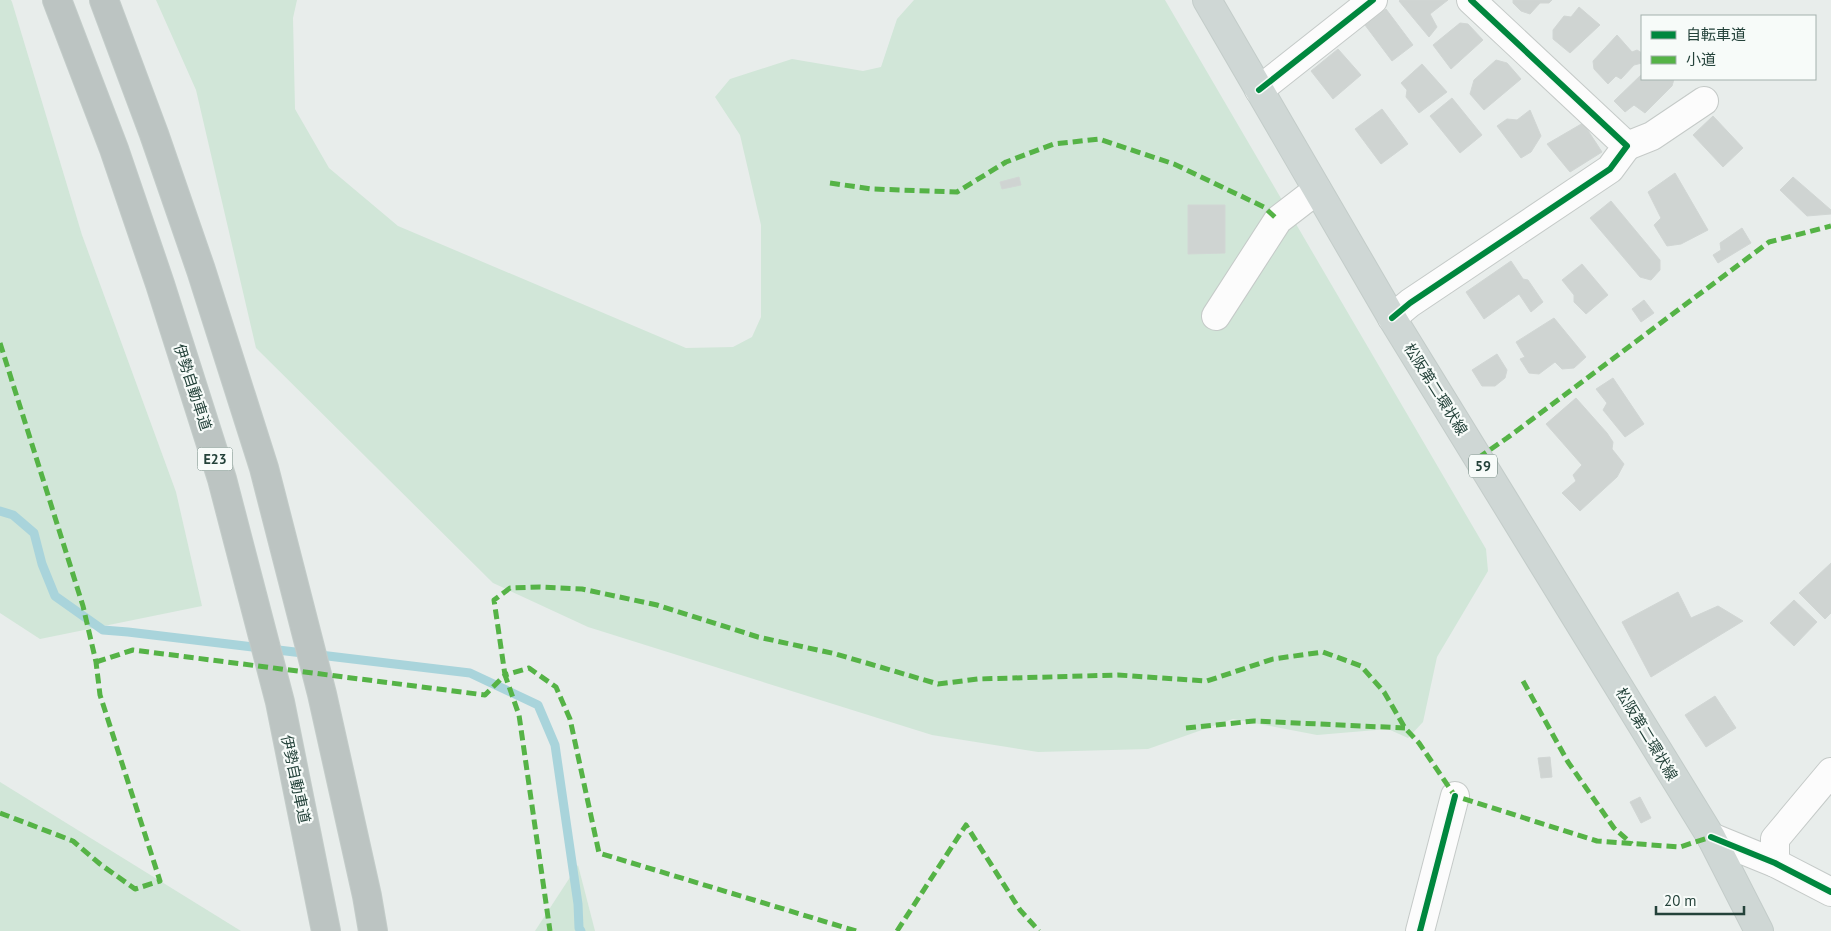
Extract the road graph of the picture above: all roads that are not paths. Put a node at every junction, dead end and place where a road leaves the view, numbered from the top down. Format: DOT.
graph roads {
  1 [pos="57,0"];
  2 [pos="104,0"];
  3 [pos="1207,0"];
  4 [pos="1373,0"];
  5 [pos="1471,0"];
  6 [pos="1259,90"];
  7 [pos="1704,101"];
  8 [pos="1628,146"];
  9 [pos="1317,190"];
  10 [pos="1216,316"];
  11 [pos="1392,318"];
  12 [pos="1831,772"];
  13 [pos="1455,796"];
  14 [pos="1711,837"];
  15 [pos="1775,863"];
  16 [pos="1831,892"];
  17 [pos="326,931"];
  18 [pos="373,931"];
  19 [pos="1420,931"];
  20 [pos="1759,931"];
  1 -- 17 [label="highway, 伊勢自動車道 / E23"];
  2 -- 18 [label="highway"];
  3 -- 6 [label="main road, 松阪第二環状線 / 59"];
  4 -- 6 [label="street"];
  5 -- 8 [label="street"];
  6 -- 9 [label="main road, 松阪第二環状線 / 59"];
  7 -- 8 [label="street"];
  8 -- 11 [label="street"];
  9 -- 10 [label="street"];
  9 -- 11 [label="main road, 松阪第二環状線 / 59"];
  11 -- 14 [label="main road, 松阪第二環状線 / 59"];
  12 -- 15 [label="street"];
  13 -- 19 [label="street"];
  14 -- 15 [label="street"];
  14 -- 20 [label="main road, 松阪第二環状線 / 59"];
  15 -- 16 [label="street"];
}
